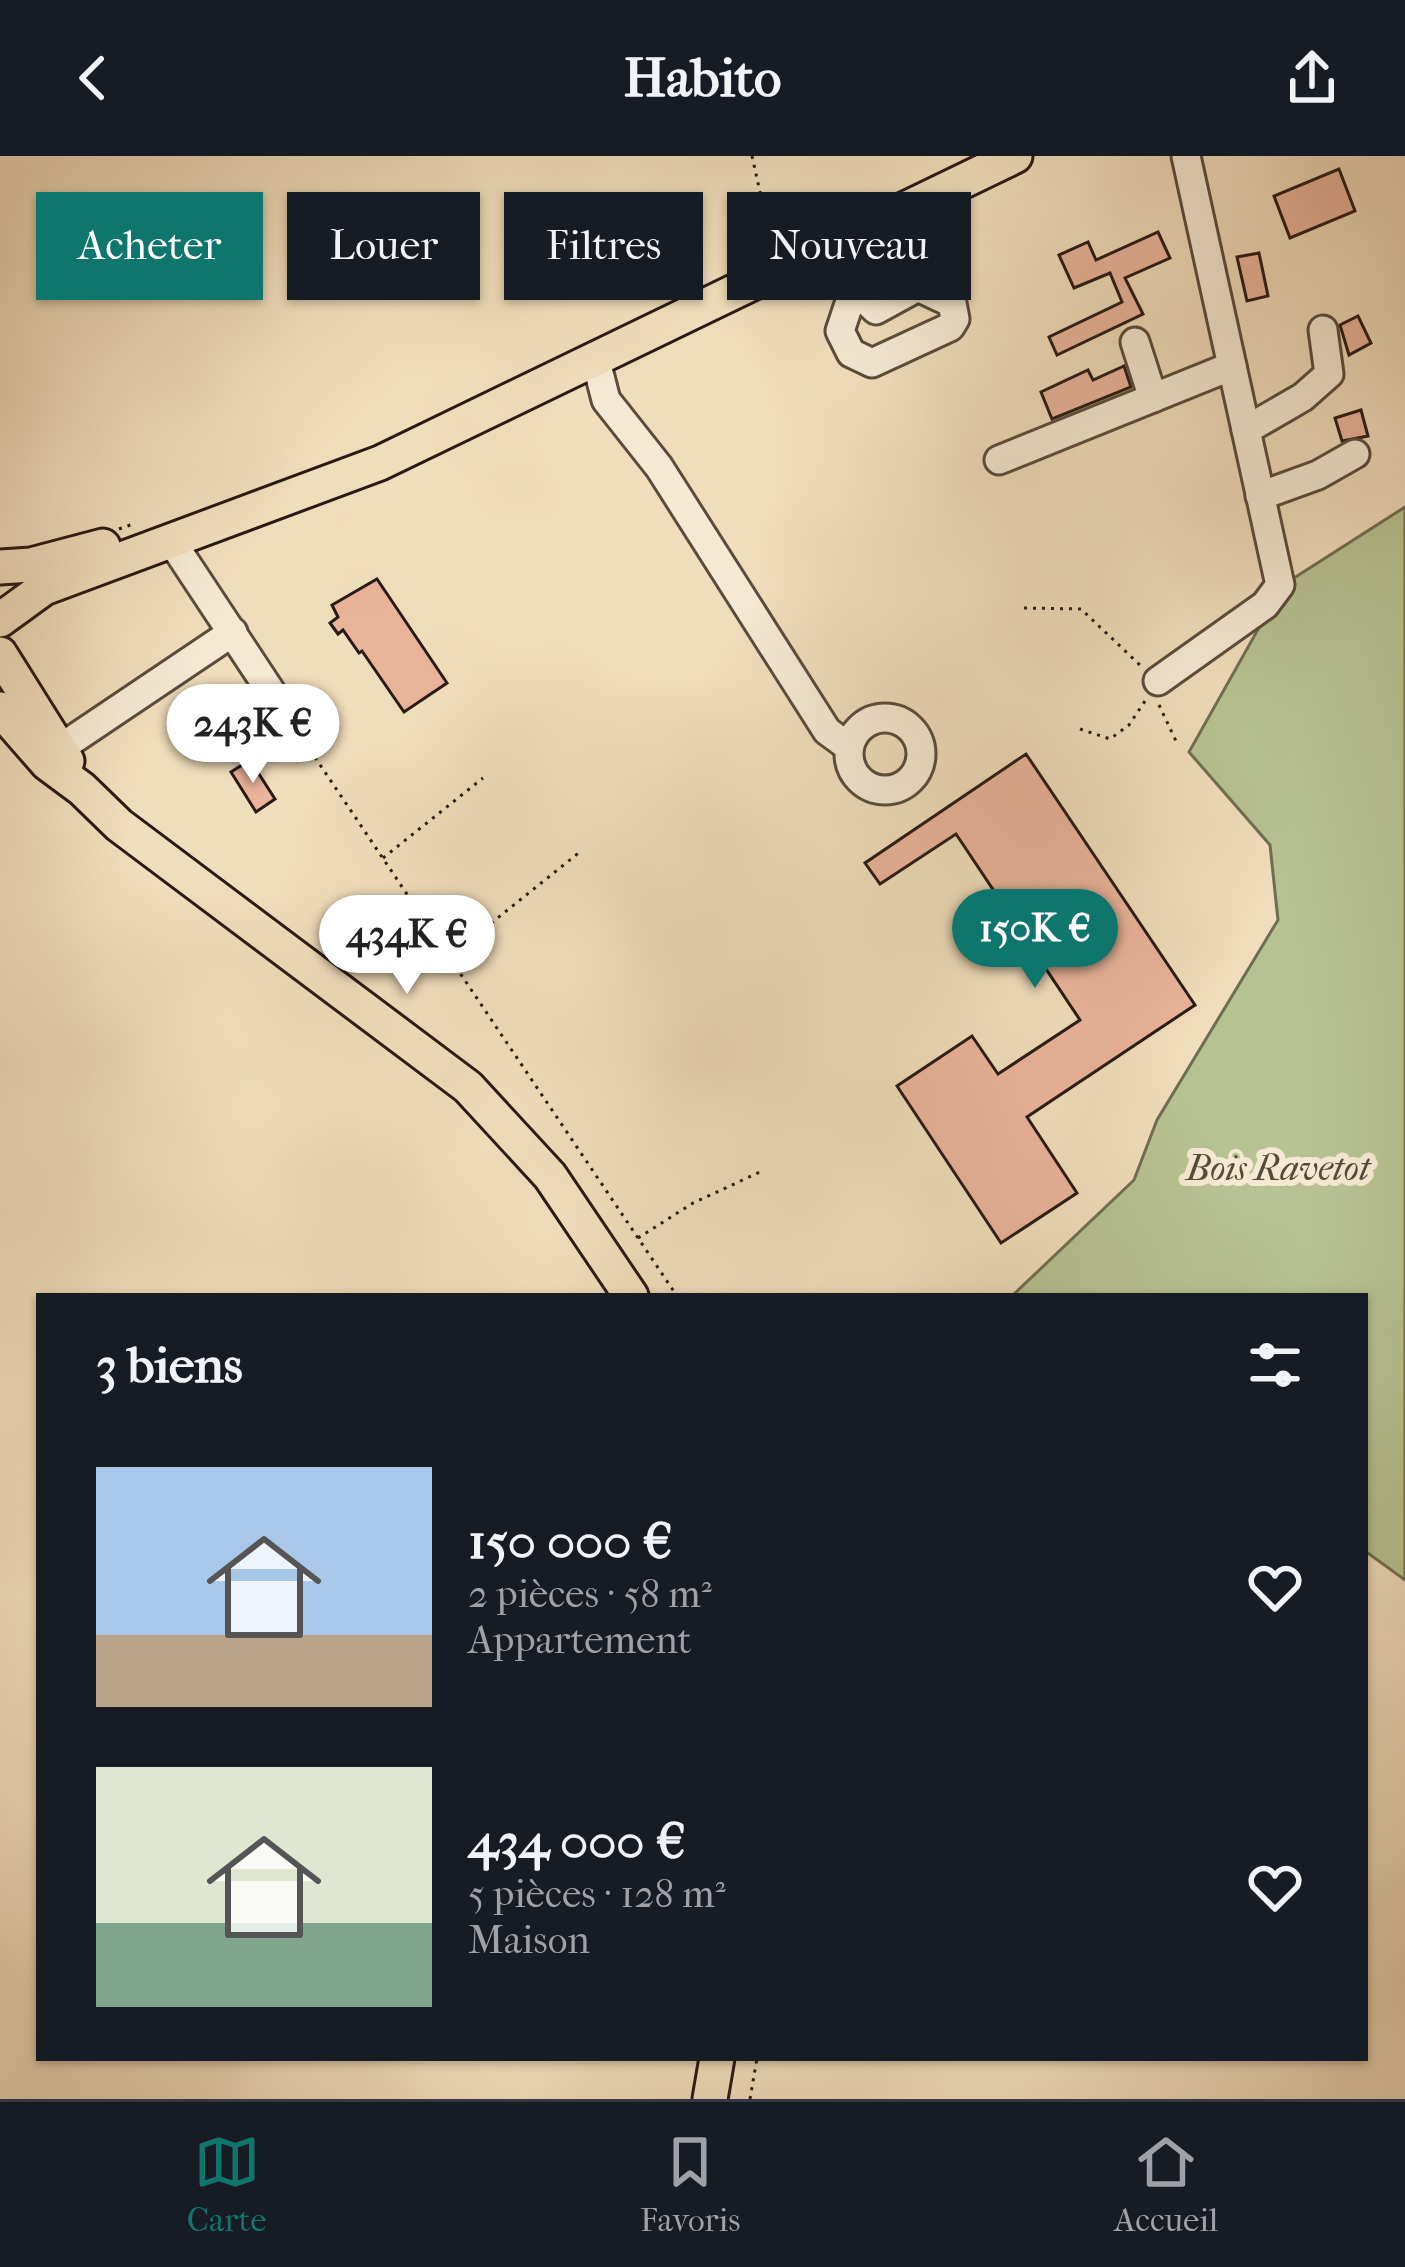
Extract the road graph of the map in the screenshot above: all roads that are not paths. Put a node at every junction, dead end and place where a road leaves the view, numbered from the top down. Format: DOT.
graph roads {
  1 [pos="974,156"];
  2 [pos="1015,156"];
  3 [pos="1030,156"];
  4 [pos="1186,156"];
  5 [pos="959,192"];
  6 [pos="863,300"];
  7 [pos="946,300"];
  8 [pos="859,301"];
  9 [pos="1323,330"];
  10 [pos="649,334"];
  11 [pos="1135,342"];
  12 [pos="881,359"];
  13 [pos="596,361"];
  14 [pos="1232,366"];
  15 [pos="564,376"];
  16 [pos="1153,398"];
  17 [pos="606,400"];
  18 [pos="1246,430"];
  19 [pos="1355,454"];
  20 [pos="999,460"];
  21 [pos="1260,496"];
  22 [pos="172,542"];
  23 [pos="0,568"];
  24 [pos="0,620"];
  25 [pos="233,632"];
  26 [pos="0,654"];
  27 [pos="1158,681"];
  28 [pos="0,709"];
  29 [pos="287,716"];
  30 [pos="849,747"];
  31 [pos="59,749"];
  32 [pos="82,789"];
  33 [pos="630,1293"];
  1 -- 23 [label="main road"];
  2 -- 10 [label="main road"];
  3 -- 5 [label="street"];
  4 -- 14 [label="street"];
  6 -- 8 [label="street"];
  7 -- 12 [label="street"];
  8 -- 10 [label="street"];
  8 -- 12 [label="street"];
  8 -- 12 [label="street"];
  9 -- 18 [label="street"];
  10 -- 13 [label="main road"];
  11 -- 16 [label="street"];
  13 -- 15 [label="main road"];
  13 -- 17 [label="street"];
  14 -- 16 [label="street"];
  14 -- 18 [label="street"];
  15 -- 17 [label="street"];
  15 -- 22 [label="main road"];
  16 -- 20 [label="street"];
  17 -- 30 [label="street"];
  18 -- 21 [label="street"];
  19 -- 21 [label="street"];
  21 -- 27 [label="street"];
  22 -- 24 [label="main road"];
  22 -- 25 [label="street"];
  25 -- 29 [label="street"];
  25 -- 31 [label="street"];
  26 -- 31 [label="main road"];
  28 -- 32 [label="main road"];
  31 -- 32 [label="main road"];
  32 -- 33 [label="main road"];
}
